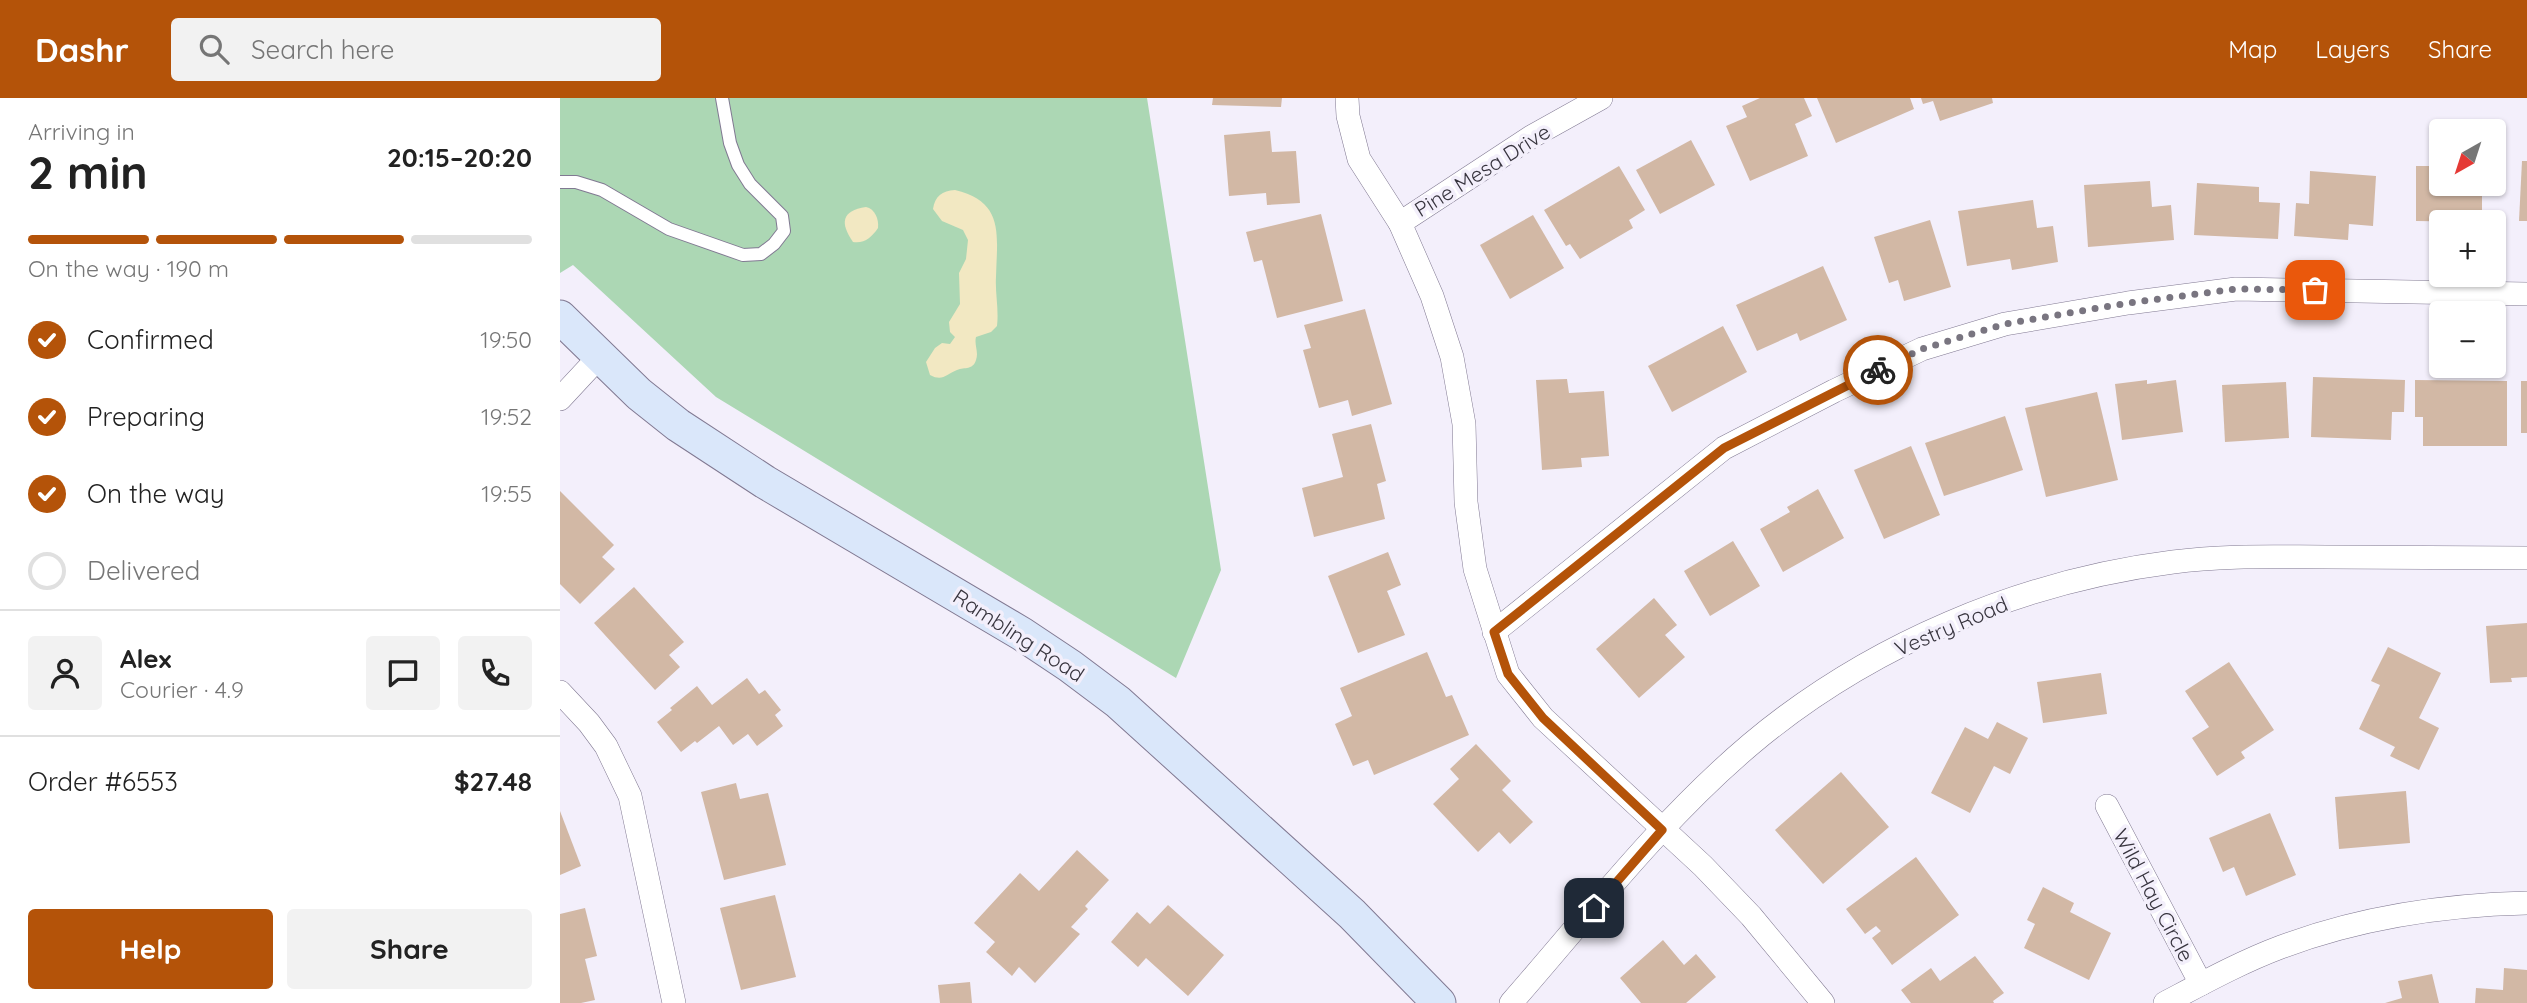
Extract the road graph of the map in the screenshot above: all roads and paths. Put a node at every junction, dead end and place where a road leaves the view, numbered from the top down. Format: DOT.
graph roads {
  1 [pos="722,98"];
  2 [pos="1347,98"];
  3 [pos="1601,98"];
  4 [pos="560,182"];
  5 [pos="1400,223"];
  6 [pos="2527,294"];
  7 [pos="560,317"];
  8 [pos="599,357"];
  9 [pos="560,399"];
  10 [pos="2527,558"];
  11 [pos="1494,632"];
  12 [pos="560,692"];
  13 [pos="2107,806"];
  14 [pos="1662,830"];
  15 [pos="2527,903"];
  16 [pos="2202,984"];
  17 [pos="674,1003"];
  18 [pos="1439,1003"];
  19 [pos="1511,1003"];
  20 [pos="1823,1003"];
  21 [pos="2165,1003"];
  1 -- 4 [label="lane"];
  2 -- 5 [label="street"];
  3 -- 5 [label="street, Pine Mesa Drive"];
  5 -- 11 [label="street"];
  6 -- 11 [label="street"];
  7 -- 8 [label="street, Rambling Road"];
  8 -- 9 [label="street"];
  8 -- 18 [label="street, Rambling Road"];
  10 -- 14 [label="street, Vestry Road"];
  11 -- 14 [label="street"];
  12 -- 17 [label="street"];
  13 -- 16 [label="street, Wild Hay Circle"];
  14 -- 19 [label="street, Vestry Road"];
  14 -- 20 [label="street"];
  15 -- 16 [label="street"];
  16 -- 21 [label="street"];
}
